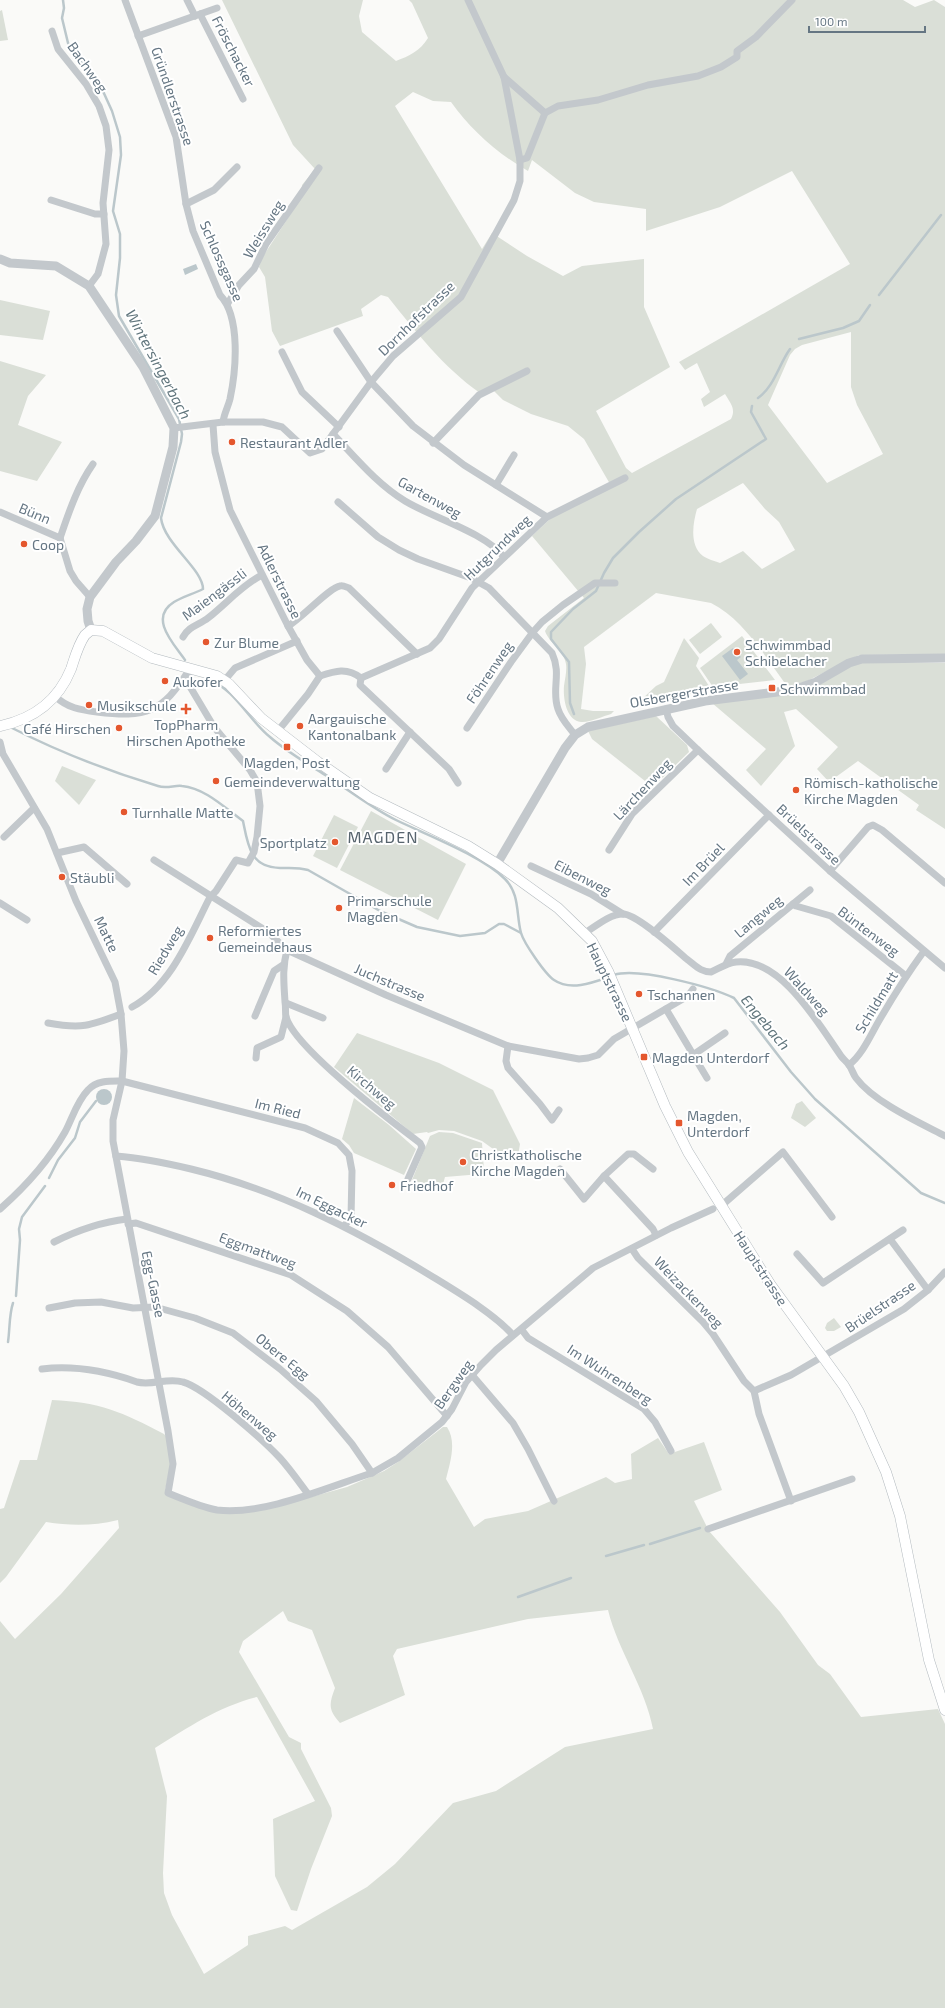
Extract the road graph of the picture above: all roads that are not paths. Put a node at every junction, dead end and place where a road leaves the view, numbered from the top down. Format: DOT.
graph roads {
  1 [pos="125,0"];
  2 [pos="187,0"];
  3 [pos="468,0"];
  4 [pos="792,0"];
  5 [pos="217,8"];
  6 [pos="198,15"];
  7 [pos="52,31"];
  8 [pos="138,36"];
  9 [pos="504,77"];
  10 [pos="244,99"];
  11 [pos="545,113"];
  12 [pos="520,160"];
  13 [pos="237,167"];
  14 [pos="319,168"];
  15 [pos="51,200"];
  16 [pos="186,204"];
  17 [pos="104,214"];
  18 [pos="0,259"];
  19 [pos="89,286"];
  20 [pos="228,303"];
  21 [pos="337,331"];
  22 [pos="282,352"];
  23 [pos="527,371"];
  24 [pos="371,382"];
  25 [pos="223,422"];
  26 [pos="212,425"];
  27 [pos="176,427"];
  28 [pos="339,427"];
  29 [pos="334,434"];
  30 [pos="433,443"];
  31 [pos="514,455"];
  32 [pos="93,464"];
  33 [pos="625,478"];
  34 [pos="496,485"];
  35 [pos="338,502"];
  36 [pos="0,512"];
  37 [pos="546,517"];
  38 [pos="60,538"];
  39 [pos="504,557"];
  40 [pos="262,575"];
  41 [pos="480,583"];
  42 [pos="614,583"];
  43 [pos="90,597"];
  44 [pos="288,626"];
  45 [pos="91,630"];
  46 [pos="533,632"];
  47 [pos="183,637"];
  48 [pos="297,642"];
  49 [pos="417,654"];
  50 [pos="945,658"];
  51 [pos="190,668"];
  52 [pos="320,676"];
  53 [pos="361,678"];
  54 [pos="224,681"];
  55 [pos="55,696"];
  56 [pos="666,709"];
  57 [pos="0,726"];
  58 [pos="467,728"];
  59 [pos="277,732"];
  60 [pos="410,732"];
  61 [pos="575,735"];
  62 [pos="0,742"];
  63 [pos="698,750"];
  64 [pos="386,769"];
  65 [pos="257,782"];
  66 [pos="269,783"];
  67 [pos="458,783"];
  68 [pos="34,808"];
  69 [pos="769,815"];
  70 [pos="4,837"];
  71 [pos="609,850"];
  72 [pos="58,854"];
  73 [pos="154,860"];
  74 [pos="497,864"];
  75 [pos="530,866"];
  76 [pos="830,871"];
  77 [pos="945,883"];
  78 [pos="127,884"];
  79 [pos="810,890"];
  80 [pos="210,897"];
  81 [pos="0,903"];
  82 [pos="793,904"];
  83 [pos="623,914"];
  84 [pos="27,920"];
  85 [pos="654,932"];
  86 [pos="585,933"];
  87 [pos="286,950"];
  88 [pos="924,951"];
  89 [pos="726,964"];
  90 [pos="283,965"];
  91 [pos="945,968"];
  92 [pos="906,976"];
  93 [pos="694,989"];
  94 [pos="286,1003"];
  95 [pos="132,1007"];
  96 [pos="666,1009"];
  97 [pos="121,1014"];
  98 [pos="255,1016"];
  99 [pos="286,1017"];
  100 [pos="323,1018"];
  101 [pos="48,1023"];
  102 [pos="632,1028"];
  103 [pos="725,1033"];
  104 [pos="508,1046"];
  105 [pos="693,1054"];
  106 [pos="256,1058"];
  107 [pos="849,1065"];
  108 [pos="707,1078"];
  109 [pos="122,1081"];
  110 [pos="559,1110"];
  111 [pos="945,1136"];
  112 [pos="116,1156"];
  113 [pos="653,1168"];
  114 [pos="560,1169"];
  115 [pos="604,1176"];
  116 [pos="408,1179"];
  117 [pos="717,1207"];
  118 [pos="0,1209"];
  119 [pos="832,1217"];
  120 [pos="128,1221"];
  121 [pos="344,1226"];
  122 [pos="903,1230"];
  123 [pos="656,1235"];
  124 [pos="890,1239"];
  125 [pos="54,1242"];
  126 [pos="632,1249"];
  127 [pos="797,1254"];
  128 [pos="945,1272"];
  129 [pos="928,1290"];
  130 [pos="49,1308"];
  131 [pos="146,1308"];
  132 [pos="522,1330"];
  133 [pos="514,1336"];
  134 [pos="824,1356"];
  135 [pos="42,1368"];
  136 [pos="472,1375"];
  137 [pos="159,1382"];
  138 [pos="754,1391"];
  139 [pos="447,1416"];
  140 [pos="671,1451"];
  141 [pos="372,1473"];
  142 [pos="852,1479"];
  143 [pos="168,1493"];
  144 [pos="308,1494"];
  145 [pos="554,1501"];
  146 [pos="791,1501"];
  147 [pos="708,1530"];
  148 [pos="945,1710"];
  1 -- 8 [label="street, Gründlerstrasse"];
  2 -- 6 [label="street, Fröschacker"];
  3 -- 9 [label="street, Dornhofstrasse"];
  4 -- 11 [label="street"];
  5 -- 6 [label="street, Fröschacker"];
  6 -- 8 [label="street, Fröschacker"];
  6 -- 10 [label="street, Fröschacker"];
  7 -- 17 [label="street, Bachweg"];
  8 -- 16 [label="street, Gründlerstrasse"];
  9 -- 11 [label="street"];
  9 -- 12 [label="street, Dornhofstrasse"];
  11 -- 12 [label="street"];
  12 -- 24 [label="street, Dornhofstrasse"];
  13 -- 16 [label="street"];
  14 -- 20 [label="street, Weissweg"];
  15 -- 17 [label="street"];
  16 -- 20 [label="street, Schlossgasse"];
  17 -- 19 [label="street, Bachweg"];
  18 -- 19 [label="street"];
  19 -- 27 [label="street"];
  20 -- 25 [label="street, Schlossgasse"];
  21 -- 24 [label="street"];
  22 -- 28 [label="street"];
  23 -- 30 [label="street"];
  24 -- 28 [label="street, Dornhofstrasse"];
  24 -- 30 [label="street"];
  25 -- 26 [label="street, Dornhofstrasse"];
  25 -- 29 [label="street, Dornhofstrasse"];
  26 -- 27 [label="street, Dornhofstrasse"];
  26 -- 40 [label="street, Adlerstrasse"];
  27 -- 43 [label="street"];
  28 -- 29 [label="street, Dornhofstrasse"];
  29 -- 39 [label="street, Gartenweg"];
  30 -- 34 [label="street"];
  31 -- 34 [label="street"];
  32 -- 38 [label="street"];
  33 -- 37 [label="street, Hutgrundweg"];
  34 -- 37 [label="street"];
  35 -- 41 [label="street"];
  36 -- 38 [label="street, Bünn"];
  37 -- 39 [label="street, Hutgrundweg"];
  38 -- 43 [label="street"];
  39 -- 41 [label="street, Hutgrundweg"];
  40 -- 44 [label="street, Adlerstrasse"];
  40 -- 47 [label="street, Maiengässli"];
  41 -- 46 [label="street"];
  41 -- 49 [label="street, Hutgrundweg"];
  42 -- 46 [label="street, Föhrenweg"];
  43 -- 45 [label="street"];
  44 -- 48 [label="street, Adlerstrasse"];
  44 -- 49 [label="street"];
  45 -- 51 [label="main road, Hauptstrasse"];
  45 -- 55 [label="main road"];
  46 -- 58 [label="street, Föhrenweg"];
  46 -- 61 [label="street"];
  48 -- 52 [label="street, Adlerstrasse"];
  48 -- 54 [label="street"];
  49 -- 53 [label="street, Hutgrundweg"];
  50 -- 56 [label="street, Olsbergerstrasse"];
  51 -- 54 [label="main road, Hauptstrasse"];
  51 -- 55 [label="street"];
  51 -- 65 [label="street"];
  52 -- 53 [label="street"];
  52 -- 59 [label="street"];
  53 -- 60 [label="street"];
  54 -- 59 [label="main road, Hauptstrasse"];
  55 -- 57 [label="main road"];
  56 -- 61 [label="street, Olsbergerstrasse"];
  56 -- 63 [label="street, Brüelstrasse"];
  59 -- 74 [label="main road, Hauptstrasse"];
  60 -- 64 [label="street"];
  60 -- 67 [label="street"];
  61 -- 74 [label="street, Olsbergerstrasse"];
  62 -- 68 [label="street, Matte"];
  63 -- 69 [label="street, Brüelstrasse"];
  63 -- 71 [label="street, Lärchenweg"];
  65 -- 66 [label="street"];
  65 -- 80 [label="street, Riedweg"];
  68 -- 70 [label="street"];
  68 -- 72 [label="street, Matte"];
  69 -- 76 [label="street, Brüelstrasse"];
  69 -- 85 [label="street, Im Brüel"];
  72 -- 78 [label="street"];
  72 -- 97 [label="street, Matte"];
  73 -- 80 [label="street, Juchstrasse"];
  74 -- 86 [label="main road, Hauptstrasse"];
  75 -- 83 [label="street, Eibenweg"];
  76 -- 77 [label="street"];
  76 -- 88 [label="street, Brüelstrasse"];
  79 -- 82 [label="street, Langweg"];
  80 -- 87 [label="street, Juchstrasse"];
  80 -- 95 [label="street, Riedweg"];
  81 -- 84 [label="street"];
  82 -- 89 [label="street, Langweg"];
  82 -- 92 [label="street, Büntenweg"];
  83 -- 85 [label="street, Waldweg"];
  83 -- 86 [label="street"];
  85 -- 89 [label="street, Waldweg"];
  86 -- 102 [label="main road, Hauptstrasse"];
  87 -- 90 [label="street, Kirchweg"];
  87 -- 104 [label="street, Juchstrasse"];
  88 -- 91 [label="street, Brüelstrasse"];
  88 -- 92 [label="street, Schildmatt"];
  89 -- 107 [label="street, Waldweg"];
  90 -- 94 [label="street, Kirchweg"];
  90 -- 98 [label="street, Kirchweg"];
  92 -- 107 [label="street, Schildmatt"];
  93 -- 96 [label="street, Juchstrasse"];
  94 -- 99 [label="street, Kirchweg"];
  94 -- 100 [label="street"];
  96 -- 102 [label="street, Juchstrasse"];
  96 -- 105 [label="street"];
  97 -- 101 [label="street"];
  97 -- 109 [label="street, Matte"];
  99 -- 106 [label="street, Kirchweg"];
  99 -- 116 [label="street, Kirchweg"];
  102 -- 104 [label="street, Juchstrasse"];
  102 -- 117 [label="main road, Hauptstrasse"];
  103 -- 105 [label="street"];
  104 -- 110 [label="street"];
  105 -- 108 [label="street"];
  107 -- 111 [label="street, Waldweg"];
  109 -- 112 [label="street, Egg-Gasse"];
  109 -- 118 [label="street, Im Ried"];
  109 -- 121 [label="street, Im Ried"];
  112 -- 120 [label="street, Egg-Gasse"];
  112 -- 121 [label="street, Im Eggacker"];
  113 -- 115 [label="street"];
  114 -- 115 [label="street"];
  115 -- 123 [label="street"];
  117 -- 119 [label="street, Bergweg"];
  117 -- 123 [label="street, Bergweg"];
  117 -- 134 [label="main road, Hauptstrasse"];
  120 -- 125 [label="street, Eggmattweg"];
  120 -- 131 [label="street, Egg-Gasse"];
  120 -- 139 [label="street, Eggmattweg"];
  121 -- 133 [label="street, Im Eggacker"];
  122 -- 124 [label="street"];
  123 -- 126 [label="street, Bergweg"];
  124 -- 127 [label="street"];
  124 -- 129 [label="street"];
  126 -- 132 [label="street, Bergweg"];
  126 -- 138 [label="street, Weizackerweg"];
  128 -- 129 [label="street, Brüelstrasse"];
  129 -- 134 [label="street, Brüelstrasse"];
  130 -- 131 [label="street, Obere Egg"];
  131 -- 137 [label="street, Egg-Gasse"];
  131 -- 141 [label="street, Obere Egg"];
  132 -- 133 [label="street, Bergweg"];
  132 -- 140 [label="street, Im Wuhrenberg"];
  133 -- 136 [label="street, Bergweg"];
  134 -- 138 [label="street"];
  134 -- 148 [label="main road, Hauptstrasse"];
  135 -- 137 [label="street, Höhenweg"];
  136 -- 139 [label="street, Bergweg"];
  136 -- 145 [label="street"];
  137 -- 143 [label="street, Egg-Gasse"];
  137 -- 144 [label="street, Höhenweg"];
  138 -- 146 [label="street"];
  139 -- 141 [label="street, Bergweg"];
  141 -- 144 [label="street, Bergweg"];
  142 -- 146 [label="street"];
  143 -- 144 [label="street, Bergweg"];
  146 -- 147 [label="street"];
}
